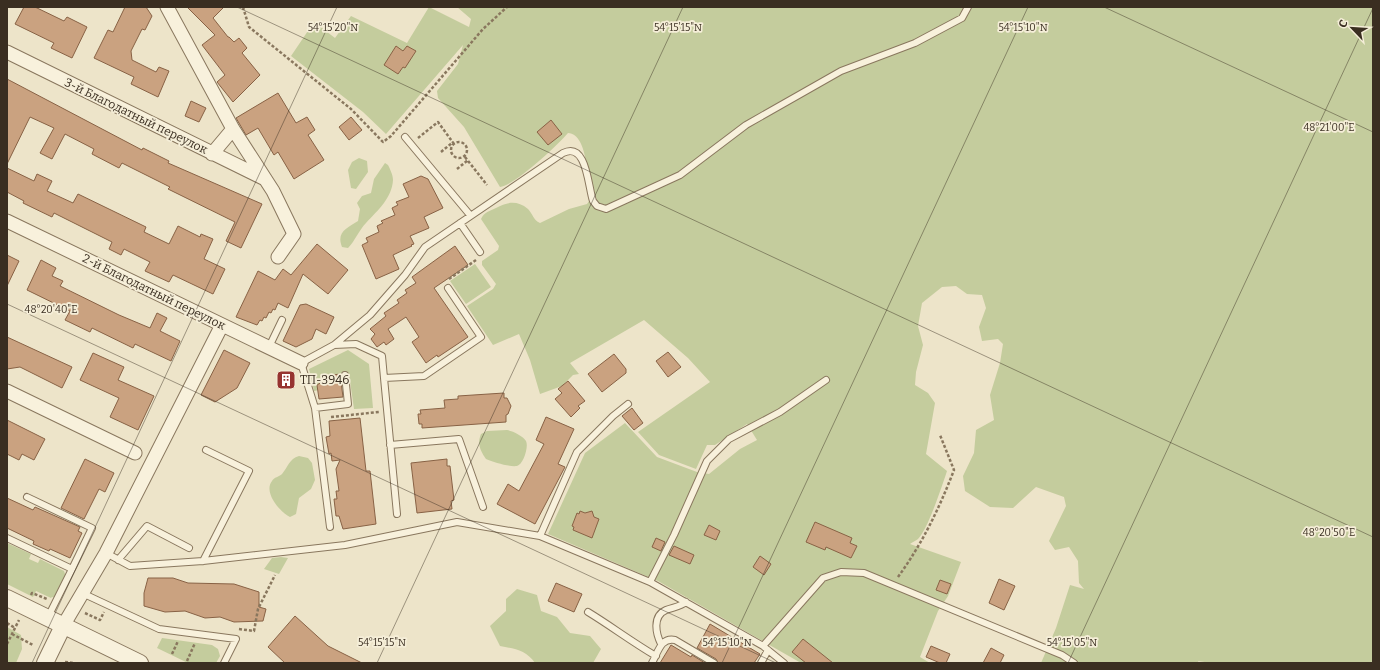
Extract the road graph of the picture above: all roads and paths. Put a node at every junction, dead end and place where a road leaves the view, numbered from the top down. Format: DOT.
graph roads {
  1 [pos="167,7"];
  2 [pos="243,7"];
  3 [pos="506,7"];
  4 [pos="968,7"];
  5 [pos="7,52"];
  6 [pos="233,129"];
  7 [pos="405,137"];
  8 [pos="418,138"];
  9 [pos="454,143"];
  10 [pos="441,152"];
  11 [pos="212,154"];
  12 [pos="464,157"];
  13 [pos="468,160"];
  14 [pos="457,169"];
  15 [pos="265,179"];
  16 [pos="487,185"];
  17 [pos="470,216"];
  18 [pos="7,221"];
  19 [pos="460,223"];
  20 [pos="480,252"];
  21 [pos="278,257"];
  22 [pos="448,288"];
  23 [pos="282,320"];
  24 [pos="222,325"];
  25 [pos="334,345"];
  26 [pos="269,348"];
  27 [pos="302,363"];
  28 [pos="345,375"];
  29 [pos="384,378"];
  30 [pos="826,380"];
  31 [pos="7,391"];
  32 [pos="628,404"];
  33 [pos="315,408"];
  34 [pos="387,411"];
  35 [pos="316,419"];
  36 [pos="940,435"];
  37 [pos="390,445"];
  38 [pos="206,450"];
  39 [pos="135,453"];
  40 [pos="27,497"];
  41 [pos="483,507"];
  42 [pos="397,514"];
  43 [pos="330,527"];
  44 [pos="540,536"];
  45 [pos="7,538"];
  46 [pos="189,548"];
  47 [pos="106,553"];
  48 [pos="118,560"];
  49 [pos="203,561"];
  50 [pos="72,569"];
  51 [pos="275,575"];
  52 [pos="650,582"];
  53 [pos="893,584"];
  54 [pos="82,593"];
  55 [pos="7,598"];
  56 [pos="686,602"];
  57 [pos="74,608"];
  58 [pos="588,612"];
  59 [pos="110,613"];
  60 [pos="48,618"];
  61 [pos="7,624"];
  62 [pos="63,626"];
  63 [pos="231,628"];
  64 [pos="12,634"];
  65 [pos="179,638"];
  66 [pos="196,640"];
  67 [pos="7,644"];
  68 [pos="661,644"];
  69 [pos="33,645"];
  70 [pos="766,648"];
  71 [pos="172,654"];
  72 [pos="656,656"];
  73 [pos="187,661"];
  74 [pos="65,662"];
  75 [pos="45,663"];
  76 [pos="74,663"];
  77 [pos="140,663"];
  78 [pos="224,663"];
  79 [pos="652,663"];
  80 [pos="714,663"];
  81 [pos="761,663"];
  82 [pos="784,663"];
  83 [pos="1074,663"];
  1 -- 6 [label="street"];
  2 -- 3 [label="path"];
  4 -- 17 [label="lane"];
  5 -- 11 [label="street, 3-й Благодатный переулок"];
  6 -- 11 [label="street"];
  6 -- 15 [label="street"];
  7 -- 17 [label="lane"];
  8 -- 9 [label="path"];
  9 -- 10 [label="path"];
  9 -- 12 [label="path"];
  9 -- 12 [label="path"];
  11 -- 15 [label="street, 3-й Благодатный переулок"];
  12 -- 13 [label="path"];
  13 -- 14 [label="path"];
  13 -- 16 [label="path"];
  15 -- 21 [label="street"];
  17 -- 19 [label="lane"];
  18 -- 24 [label="street, 2-й Благодатный переулок"];
  19 -- 20 [label="lane"];
  19 -- 25 [label="lane"];
  20 -- 22 [label="path"];
  22 -- 29 [label="lane"];
  23 -- 26 [label="lane"];
  24 -- 26 [label="street, 2-й Благодатный переулок"];
  24 -- 47 [label="street"];
  25 -- 27 [label="lane"];
  25 -- 29 [label="lane"];
  26 -- 27 [label="street, 2-й Благодатный переулок"];
  27 -- 33 [label="lane"];
  28 -- 33 [label="lane"];
  29 -- 34 [label="lane"];
  30 -- 52 [label="lane"];
  31 -- 39 [label="street"];
  32 -- 44 [label="lane"];
  33 -- 35 [label="lane"];
  34 -- 35 [label="path"];
  34 -- 37 [label="lane"];
  35 -- 43 [label="lane"];
  36 -- 53 [label="path"];
  37 -- 41 [label="lane"];
  37 -- 42 [label="lane"];
  38 -- 49 [label="lane"];
  40 -- 50 [label="lane"];
  44 -- 49 [label="lane"];
  44 -- 52 [label="lane"];
  45 -- 50 [label="lane"];
  46 -- 48 [label="lane"];
  47 -- 48 [label="lane"];
  47 -- 54 [label="street"];
  48 -- 49 [label="lane"];
  50 -- 60 [label="lane"];
  51 -- 63 [label="path"];
  52 -- 56 [label="lane"];
  53 -- 70 [label="lane"];
  53 -- 83 [label="lane"];
  54 -- 57 [label="street"];
  54 -- 78 [label="lane"];
  55 -- 60 [label="street"];
  56 -- 68 [label="lane"];
  56 -- 70 [label="lane"];
  57 -- 59 [label="path"];
  57 -- 62 [label="street"];
  58 -- 72 [label="lane"];
  60 -- 62 [label="street"];
  61 -- 64 [label="path"];
  62 -- 75 [label="street"];
  62 -- 77 [label="street"];
  64 -- 67 [label="path"];
  64 -- 69 [label="path"];
  65 -- 71 [label="path"];
  66 -- 73 [label="path"];
  68 -- 72 [label="lane"];
  68 -- 80 [label="lane"];
  70 -- 81 [label="lane"];
  70 -- 82 [label="lane"];
  72 -- 79 [label="lane"];
  74 -- 76 [label="path"];
}
